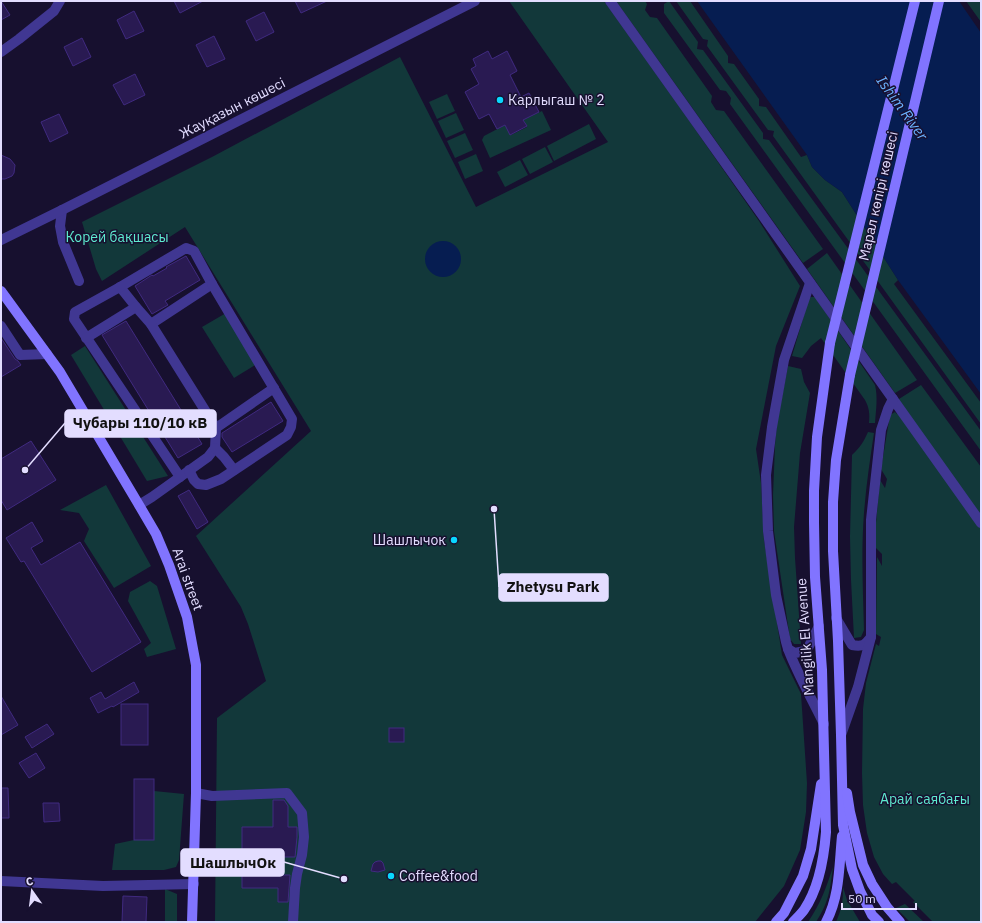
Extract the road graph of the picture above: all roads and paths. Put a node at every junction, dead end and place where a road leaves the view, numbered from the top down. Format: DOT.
graph roads {
  1 [pos="60,1"];
  2 [pos="475,1"];
  3 [pos="610,1"];
  4 [pos="915,1"];
  5 [pos="939,1"];
  6 [pos="2,47"];
  7 [pos="62,210"];
  8 [pos="1,240"];
  9 [pos="79,281"];
  10 [pos="810,282"];
  11 [pos="212,284"];
  12 [pos="120,287"];
  13 [pos="2,296"];
  14 [pos="136,307"];
  15 [pos="151,324"];
  16 [pos="1,326"];
  17 [pos="86,338"];
  18 [pos="830,344"];
  19 [pos="47,354"];
  20 [pos="274,388"];
  21 [pos="893,399"];
  22 [pos="216,428"];
  23 [pos="215,448"];
  24 [pos="188,470"];
  25 [pos="234,470"];
  26 [pos="180,477"];
  27 [pos="139,505"];
  28 [pos="981,523"];
  29 [pos="836,618"];
  30 [pos="819,626"];
  31 [pos="871,637"];
  32 [pos="788,649"];
  33 [pos="824,724"];
  34 [pos="841,734"];
  35 [pos="841,749"];
  36 [pos="824,758"];
  37 [pos="196,793"];
  38 [pos="843,825"];
  39 [pos="1,881"];
  40 [pos="194,884"];
  41 [pos="192,922"];
  42 [pos="293,922"];
  43 [pos="776,922"];
  44 [pos="793,922"];
  45 [pos="826,922"];
  46 [pos="879,922"];
  47 [pos="900,922"];
  1 -- 6 [label="street"];
  2 -- 7 [label="street, Жауқазын көшесі"];
  3 -- 10 [label="street"];
  4 -- 18 [label="main road, Марал көпірі көшесі, bridge"];
  5 -- 29 [label="main road, Марал көпірі көшесі, bridge"];
  7 -- 8 [label="street, Жауқазын көшесі"];
  7 -- 9 [label="street"];
  10 -- 21 [label="street"];
  10 -- 32 [label="street"];
  11 -- 12 [label="street"];
  11 -- 15 [label="street"];
  11 -- 20 [label="street"];
  12 -- 14 [label="street"];
  12 -- 17 [label="street"];
  13 -- 19 [label="main road, Arai street"];
  14 -- 15 [label="street"];
  14 -- 17 [label="street"];
  15 -- 22 [label="street"];
  16 -- 19 [label="street"];
  17 -- 26 [label="street"];
  18 -- 30 [label="main road, Mangilik El Avenue"];
  19 -- 27 [label="main road, Arai street"];
  20 -- 22 [label="street"];
  20 -- 25 [label="street"];
  21 -- 28 [label="street"];
  21 -- 31 [label="street"];
  22 -- 23 [label="street"];
  23 -- 24 [label="street"];
  23 -- 25 [label="street"];
  24 -- 25 [label="street"];
  24 -- 26 [label="street"];
  26 -- 27 [label="street"];
  27 -- 37 [label="main road, Arai street"];
  29 -- 31 [label="street"];
  29 -- 34 [label="main road"];
  30 -- 32 [label="street"];
  30 -- 33 [label="main road, Mangilik El Avenue"];
  31 -- 34 [label="street"];
  32 -- 33 [label="street"];
  33 -- 36 [label="main road, Mangilik El Avenue"];
  34 -- 35 [label="main road"];
  35 -- 38 [label="main road"];
  35 -- 47 [label="main road"];
  36 -- 43 [label="main road"];
  36 -- 44 [label="main road, Mangilik El Avenue"];
  37 -- 40 [label="main road, Arai street"];
  37 -- 42 [label="street"];
  38 -- 45 [label="main road"];
  38 -- 46 [label="main road"];
  39 -- 40 [label="street"];
  40 -- 41 [label="main road, Arai street"];
}
